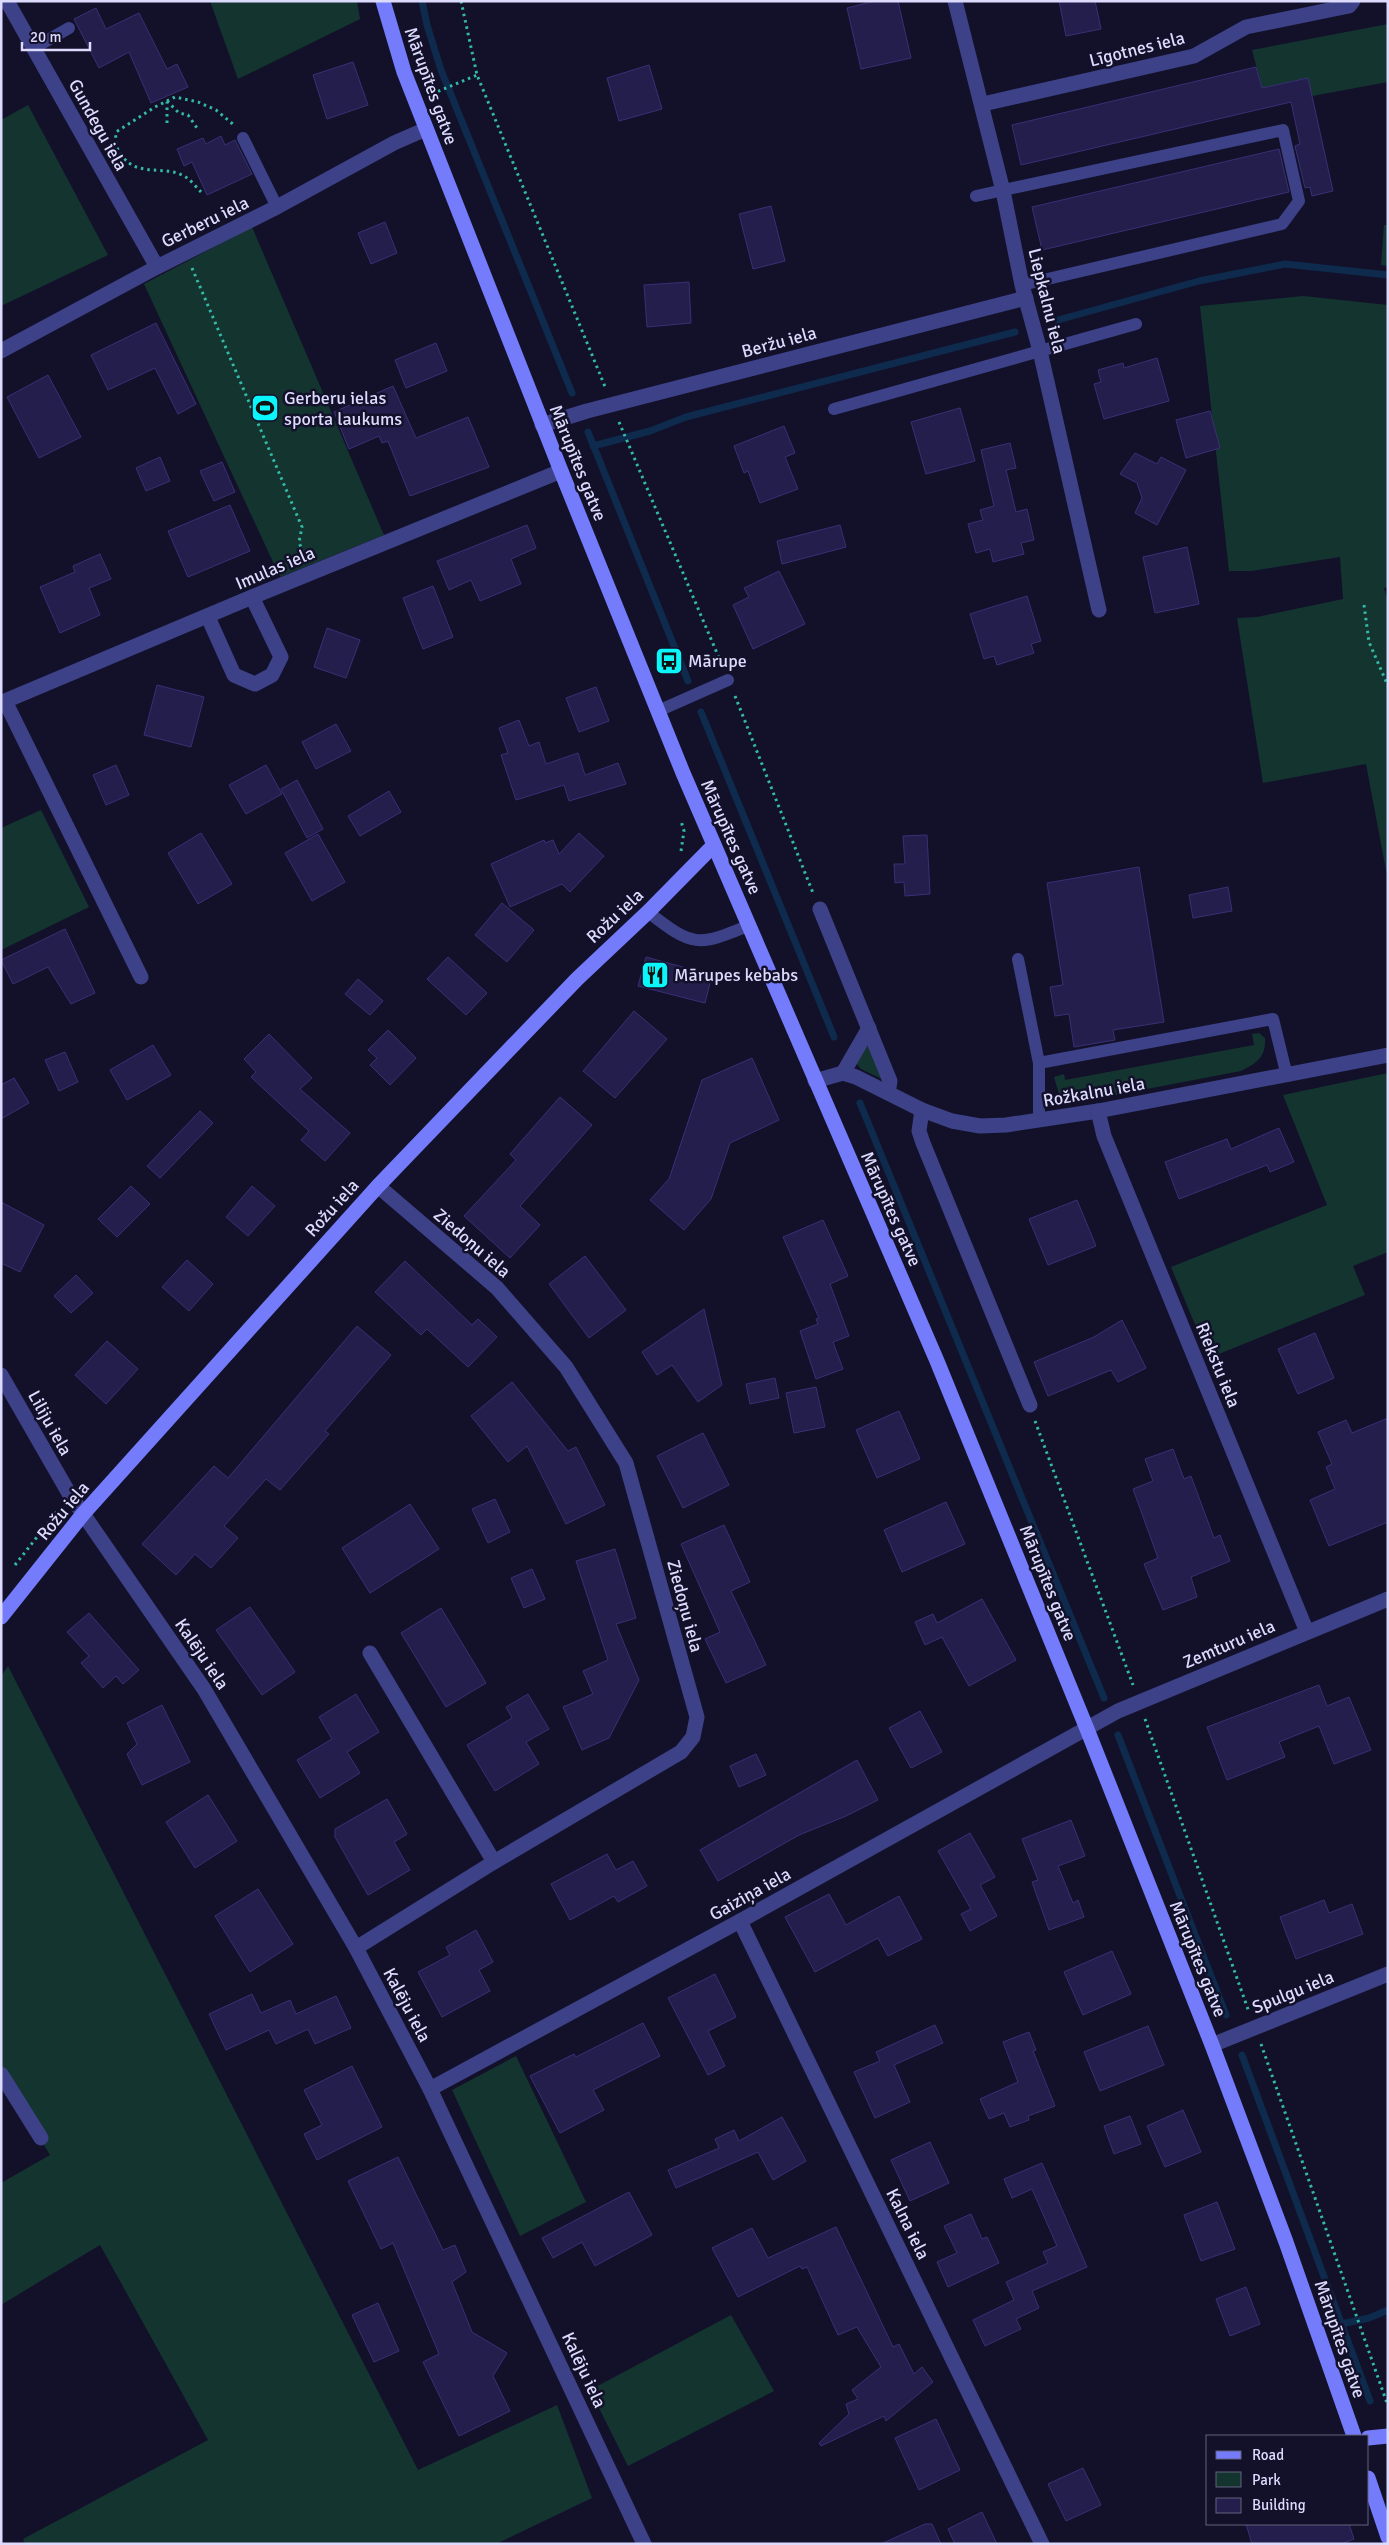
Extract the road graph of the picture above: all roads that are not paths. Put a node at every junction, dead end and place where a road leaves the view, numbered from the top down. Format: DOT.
graph roads {
  1 [pos="7,1"];
  2 [pos="383,1"];
  3 [pos="955,1"];
  4 [pos="1353,1"];
  5 [pos="69,28"];
  6 [pos="34,48"];
  7 [pos="983,104"];
  8 [pos="426,128"];
  9 [pos="243,138"];
  10 [pos="1003,190"];
  11 [pos="976,196"];
  12 [pos="277,207"];
  13 [pos="157,267"];
  14 [pos="1024,291"];
  15 [pos="1136,324"];
  16 [pos="1,351"];
  17 [pos="1040,351"];
  18 [pos="834,409"];
  19 [pos="542,425"];
  20 [pos="561,471"];
  21 [pos="252,597"];
  22 [pos="1099,610"];
  23 [pos="208,617"];
  24 [pos="728,680"];
  25 [pos="658,710"];
  26 [pos="714,845"];
  27 [pos="820,910"];
  28 [pos="648,912"];
  29 [pos="750,925"];
  30 [pos="1018,958"];
  31 [pos="141,977"];
  32 [pos="869,1028"];
  33 [pos="1388,1055"];
  34 [pos="1039,1063"];
  35 [pos="843,1073"];
  36 [pos="1286,1076"];
  37 [pos="815,1081"];
  38 [pos="888,1093"];
  39 [pos="922,1110"];
  40 [pos="1098,1111"];
  41 [pos="1039,1121"];
  42 [pos="378,1186"];
  43 [pos="1,1375"];
  44 [pos="1030,1405"];
  45 [pos="83,1514"];
  46 [pos="1388,1599"];
  47 [pos="1,1618"];
  48 [pos="1307,1632"];
  49 [pos="370,1653"];
  50 [pos="1087,1729"];
  51 [pos="494,1862"];
  52 [pos="740,1921"];
  53 [pos="356,1948"];
  54 [pos="1388,1974"];
  55 [pos="1212,2045"];
  56 [pos="1,2074"];
  57 [pos="430,2089"];
  58 [pos="41,2138"];
  59 [pos="1354,2435"];
  60 [pos="1388,2436"];
  61 [pos="1369,2438"];
  62 [pos="1369,2481"];
  63 [pos="1388,2537"];
  64 [pos="644,2544"];
  65 [pos="1042,2544"];
  1 -- 6 [label="street, Gundegu iela"];
  2 -- 8 [label="street, Mārupītes gatve"];
  3 -- 7 [label="street, Liepkalnu iela"];
  4 -- 7 [label="street, Līgotnes iela"];
  5 -- 6 [label="lane"];
  6 -- 13 [label="street, Gundegu iela"];
  7 -- 10 [label="street, Liepkalnu iela"];
  8 -- 12 [label="street, Gerberu iela"];
  8 -- 19 [label="street, Mārupītes gatve"];
  9 -- 12 [label="lane"];
  10 -- 11 [label="lane"];
  10 -- 14 [label="street, Liepkalnu iela"];
  10 -- 14 [label="lane"];
  12 -- 13 [label="street, Gerberu iela"];
  13 -- 16 [label="street, Gerberu iela"];
  14 -- 17 [label="street, Liepkalnu iela"];
  14 -- 19 [label="street, Beržu iela"];
  15 -- 17 [label="lane"];
  17 -- 18 [label="lane"];
  17 -- 22 [label="street, Liepkalnu iela"];
  19 -- 20 [label="street, Mārupītes gatve"];
  20 -- 21 [label="street, Imulas iela"];
  20 -- 25 [label="street, Mārupītes gatve"];
  21 -- 23 [label="street, Imulas iela"];
  21 -- 23 [label="street"];
  23 -- 31 [label="street, Imulas iela"];
  24 -- 25 [label="lane"];
  25 -- 26 [label="street, Mārupītes gatve"];
  26 -- 28 [label="street, Rožu iela"];
  26 -- 29 [label="street, Mārupītes gatve"];
  27 -- 32 [label="street"];
  28 -- 29 [label="lane"];
  28 -- 42 [label="street, Rožu iela"];
  29 -- 37 [label="street, Mārupītes gatve"];
  30 -- 34 [label="lane"];
  32 -- 35 [label="street"];
  32 -- 38 [label="street"];
  33 -- 36 [label="street, Rožkalnu iela"];
  34 -- 36 [label="lane"];
  34 -- 41 [label="lane"];
  35 -- 37 [label="street"];
  35 -- 38 [label="street, Rožkalnu iela"];
  36 -- 40 [label="street, Rožkalnu iela"];
  37 -- 50 [label="street, Mārupītes gatve"];
  38 -- 39 [label="street, Rožkalnu iela"];
  39 -- 41 [label="street, Rožkalnu iela"];
  39 -- 44 [label="street"];
  40 -- 41 [label="street, Rožkalnu iela"];
  40 -- 48 [label="street, Riekstu iela"];
  42 -- 45 [label="street, Rožu iela"];
  42 -- 51 [label="street, Ziedoņu iela"];
  43 -- 45 [label="street, Liliju iela"];
  45 -- 47 [label="street, Rožu iela"];
  45 -- 53 [label="street, Kalēju iela"];
  46 -- 48 [label="street, Zemturu iela"];
  48 -- 50 [label="street, Zemturu iela"];
  49 -- 51 [label="street"];
  50 -- 52 [label="street, Gaiziņa iela"];
  50 -- 55 [label="street, Mārupītes gatve"];
  51 -- 53 [label="street, Ziedoņu iela"];
  52 -- 57 [label="street, Gaiziņa iela"];
  52 -- 65 [label="street, Kalna iela"];
  53 -- 57 [label="street, Kalēju iela"];
  54 -- 55 [label="street, Spulgu iela"];
  55 -- 59 [label="street, Mārupītes gatve"];
  56 -- 58 [label="street"];
  57 -- 64 [label="street, Kalēju iela"];
  60 -- 61 [label="street"];
  62 -- 63 [label="street"];
}
